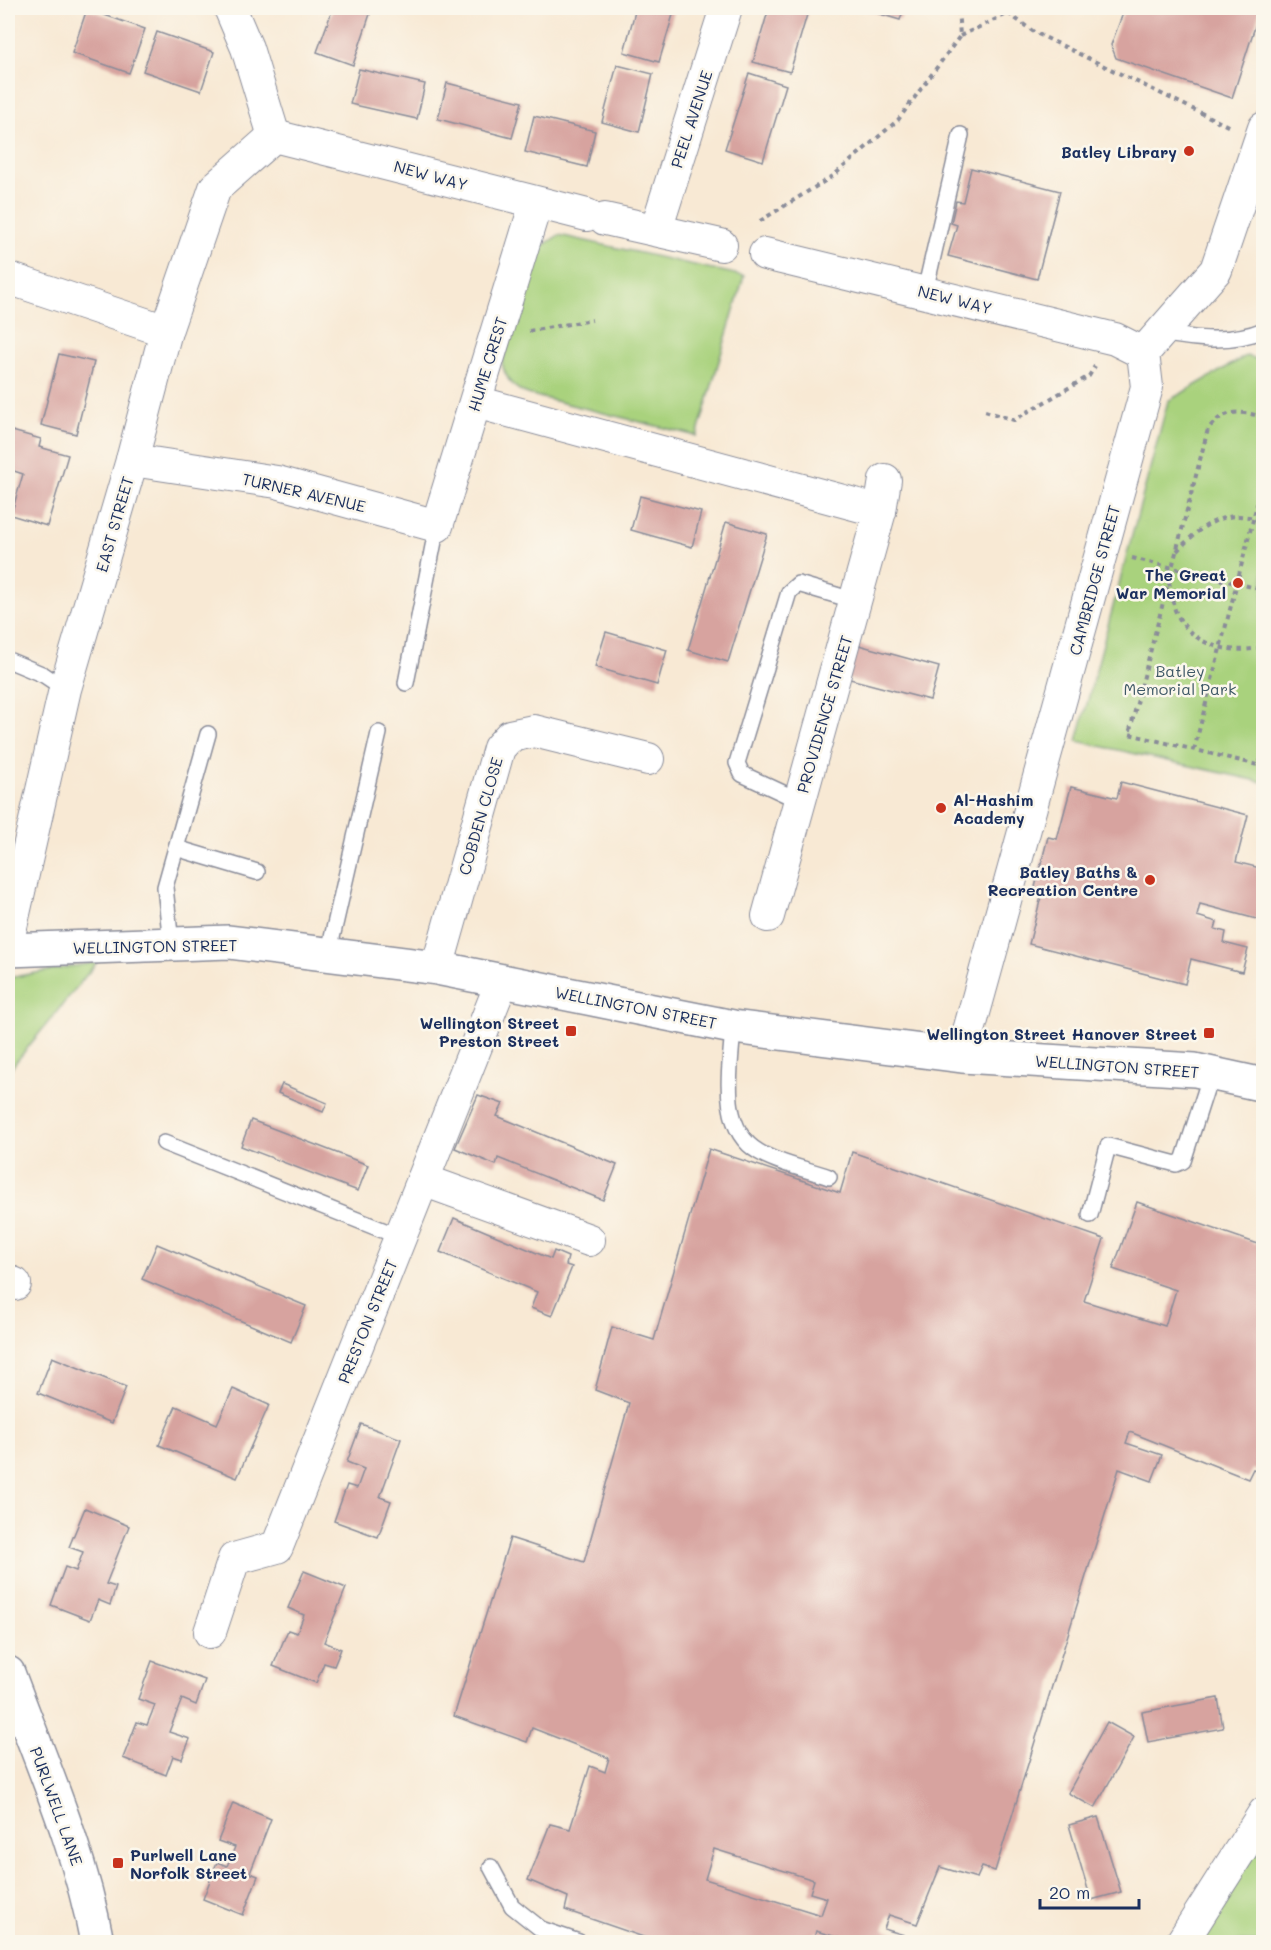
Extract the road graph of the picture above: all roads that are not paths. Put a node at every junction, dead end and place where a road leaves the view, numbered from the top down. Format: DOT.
graph roads {
  1 [pos="230,8"];
  2 [pos="726,8"];
  3 [pos="961,135"];
  4 [pos="274,136"];
  5 [pos="1262,137"];
  6 [pos="536,203"];
  7 [pos="656,230"];
  8 [pos="721,245"];
  9 [pos="765,254"];
  10 [pos="8,278"];
  11 [pos="926,291"];
  12 [pos="1263,330"];
  13 [pos="166,331"];
  14 [pos="1152,343"];
  15 [pos="476,402"];
  16 [pos="132,460"];
  17 [pos="885,480"];
  18 [pos="880,512"];
  19 [pos="438,526"];
  20 [pos="856,601"];
  21 [pos="8,660"];
  22 [pos="406,683"];
  23 [pos="65,689"];
  24 [pos="379,733"];
  25 [pos="208,734"];
  26 [pos="648,759"];
  27 [pos="800,801"];
  28 [pos="176,848"];
  29 [pos="257,873"];
  30 [pos="768,916"];
  31 [pos="8,940"];
  32 [pos="171,944"];
  33 [pos="8,950"];
  34 [pos="328,955"];
  35 [pos="437,968"];
  36 [pos="502,981"];
  37 [pos="733,1026"];
  38 [pos="962,1056"];
  39 [pos="1211,1074"];
  40 [pos="1263,1085"];
  41 [pos="164,1143"];
  42 [pos="829,1178"];
  43 [pos="423,1180"];
  44 [pos="1090,1215"];
  45 [pos="400,1237"];
  46 [pos="589,1240"];
  47 [pos="210,1632"];
  48 [pos="8,1673"];
  49 [pos="1263,1814"];
  50 [pos="491,1867"];
  51 [pos="97,1942"];
  52 [pos="579,1942"];
  53 [pos="1182,1942"];
  1 -- 4 [label="street"];
  2 -- 7 [label="street, PEEL AVENUE"];
  3 -- 11 [label="lane"];
  4 -- 6 [label="street, NEW WAY"];
  4 -- 13 [label="street, EAST STREET"];
  5 -- 14 [label="street"];
  6 -- 7 [label="street, NEW WAY"];
  6 -- 15 [label="street, HUME CREST"];
  7 -- 8 [label="street, NEW WAY"];
  9 -- 11 [label="street, NEW WAY"];
  10 -- 13 [label="street"];
  11 -- 14 [label="street, NEW WAY"];
  12 -- 14 [label="lane"];
  13 -- 16 [label="street, EAST STREET"];
  14 -- 38 [label="street, CAMBRIDGE STREET"];
  15 -- 18 [label="street"];
  15 -- 19 [label="street, HUME CREST"];
  16 -- 19 [label="street, TURNER AVENUE"];
  16 -- 23 [label="street, EAST STREET"];
  17 -- 18 [label="street, PROVIDENCE STREET"];
  18 -- 20 [label="street, PROVIDENCE STREET"];
  19 -- 22 [label="lane"];
  20 -- 27 [label="street, PROVIDENCE STREET"];
  20 -- 27 [label="lane"];
  21 -- 23 [label="lane"];
  23 -- 31 [label="street, EAST STREET"];
  24 -- 34 [label="lane"];
  25 -- 28 [label="lane"];
  26 -- 35 [label="street, COBDEN CLOSE"];
  27 -- 30 [label="street, PROVIDENCE STREET"];
  28 -- 29 [label="lane"];
  28 -- 32 [label="lane"];
  32 -- 33 [label="street, WELLINGTON STREET"];
  32 -- 34 [label="street, WELLINGTON STREET"];
  34 -- 35 [label="street, WELLINGTON STREET"];
  35 -- 36 [label="street, WELLINGTON STREET"];
  36 -- 37 [label="street, WELLINGTON STREET"];
  36 -- 43 [label="street, PRESTON STREET"];
  37 -- 38 [label="street, WELLINGTON STREET"];
  37 -- 42 [label="lane"];
  38 -- 39 [label="street, WELLINGTON STREET"];
  39 -- 40 [label="street, WELLINGTON STREET"];
  39 -- 44 [label="lane"];
  41 -- 45 [label="lane"];
  43 -- 45 [label="street, PRESTON STREET"];
  43 -- 46 [label="street"];
  45 -- 47 [label="street, PRESTON STREET"];
  48 -- 51 [label="street, PURLWELL LANE"];
  49 -- 53 [label="street"];
  50 -- 52 [label="lane"];
}
